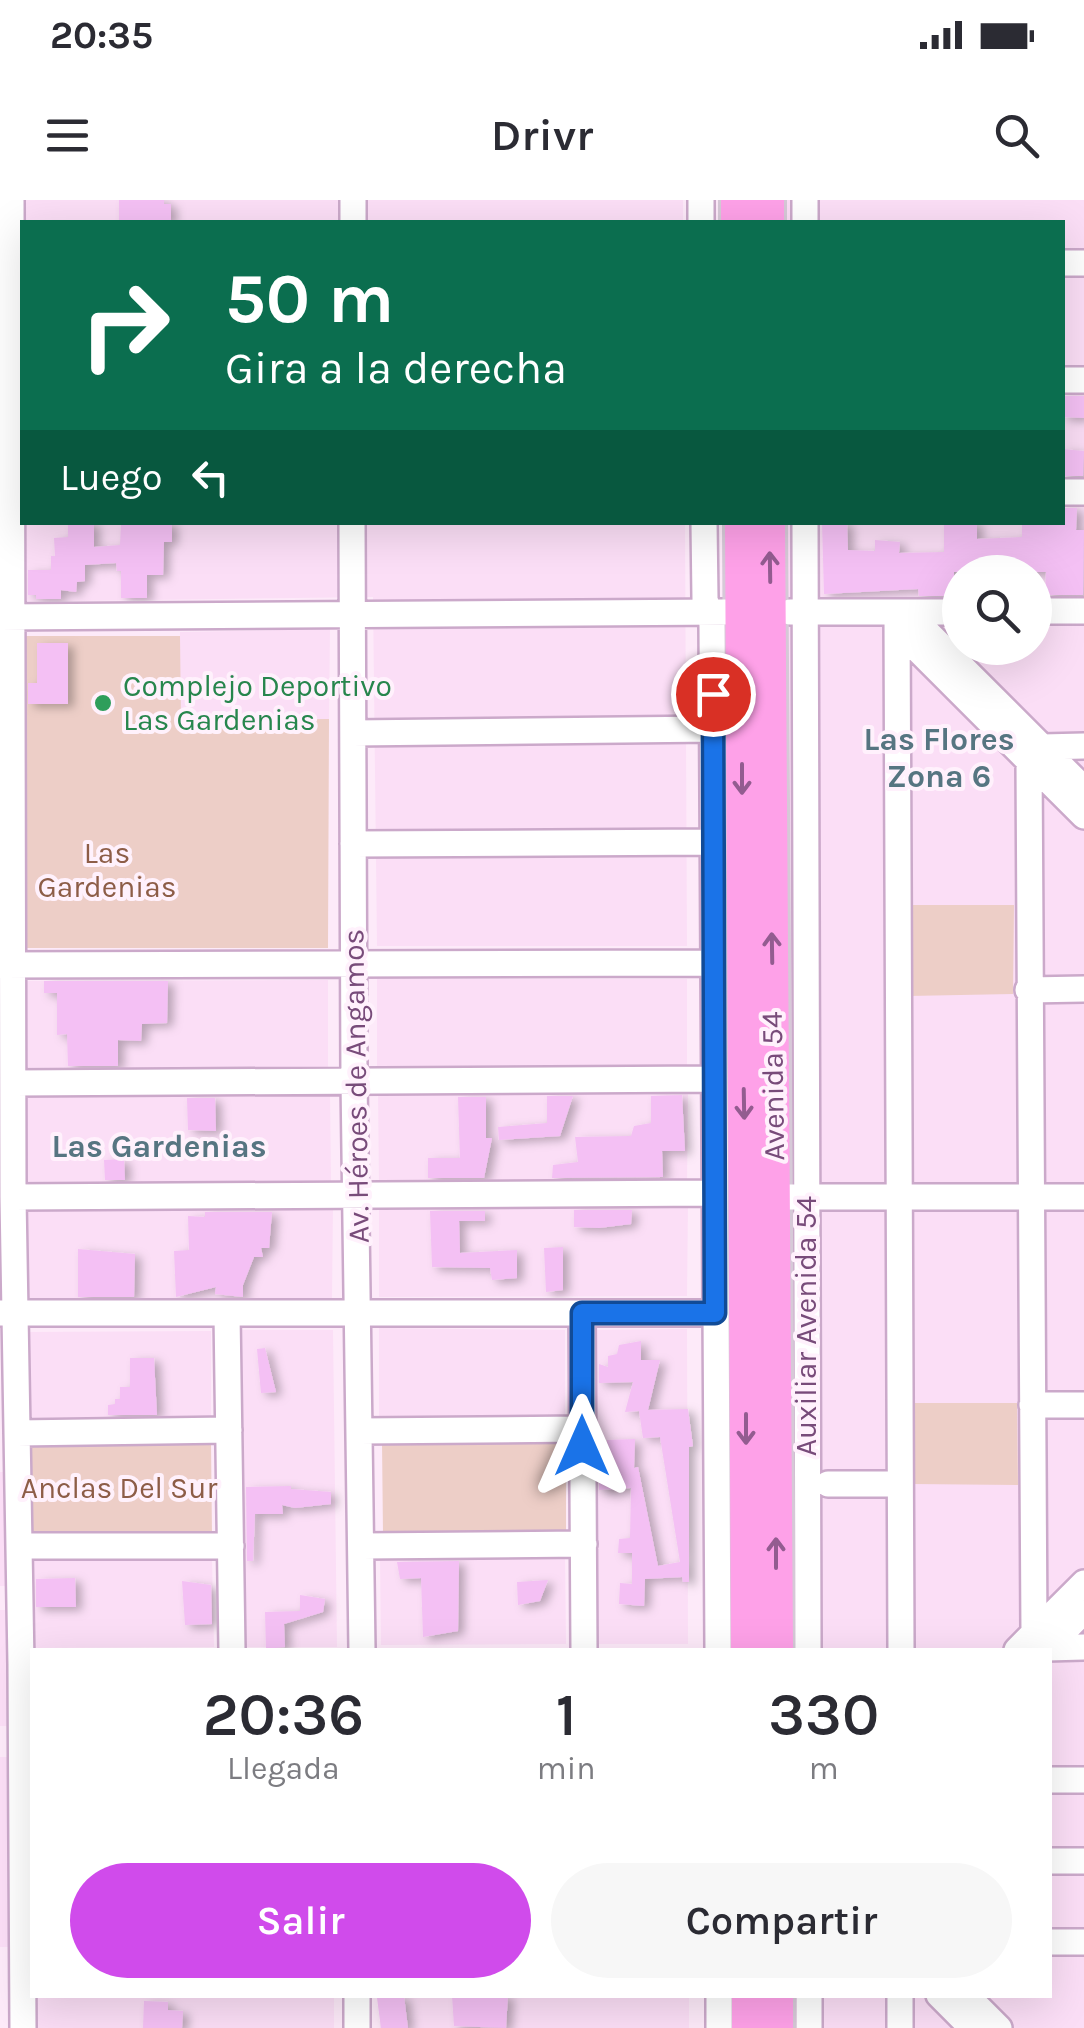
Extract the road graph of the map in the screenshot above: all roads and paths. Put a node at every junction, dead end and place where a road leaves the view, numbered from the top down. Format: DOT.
graph roads {
  1 [pos="11,200"];
  2 [pos="11,269"];
  3 [pos="11,387"];
  4 [pos="11,498"];
  5 [pos="352,525"];
  6 [pos="704,525"];
  7 [pos="742,525"];
  8 [pos="769,525"];
  9 [pos="805,525"];
  10 [pos="1052,611"];
  11 [pos="1084,611"];
  12 [pos="756,612"];
  13 [pos="804,612"];
  14 [pos="942,612"];
  15 [pos="709,613"];
  16 [pos="902,613"];
  17 [pos="352,614"];
  18 [pos="6,616"];
  19 [pos="713,729"];
  20 [pos="6,733"];
  21 [pos="353,733"];
  22 [pos="1084,746"];
  23 [pos="1036,754"];
  24 [pos="1084,790"];
  25 [pos="1084,816"];
  26 [pos="713,842"];
  27 [pos="353,844"];
  28 [pos="6,846"];
  29 [pos="354,962"];
  30 [pos="713,962"];
  31 [pos="6,965"];
  32 [pos="1028,990"];
  33 [pos="1084,990"];
  34 [pos="714,1079"];
  35 [pos="354,1080"];
  36 [pos="14,1083"];
  37 [pos="7,1139"];
  38 [pos="356,1194"];
  39 [pos="715,1194"];
  40 [pos="13,1196"];
  41 [pos="1030,1196"];
  42 [pos="1084,1196"];
  43 [pos="790,1197"];
  44 [pos="897,1198"];
  45 [pos="8,1313"];
  46 [pos="582,1313"];
  47 [pos="715,1313"];
  48 [pos="227,1314"];
  49 [pos="358,1314"];
  50 [pos="1084,1405"];
  51 [pos="1032,1406"];
  52 [pos="582,1429"];
  53 [pos="229,1430"];
  54 [pos="360,1432"];
  55 [pos="12,1449"];
  56 [pos="828,1484"];
  57 [pos="889,1484"];
  58 [pos="584,1544"];
  59 [pos="19,1546"];
  60 [pos="230,1546"];
  61 [pos="362,1546"];
  62 [pos="1084,1583"];
  63 [pos="10,1598"];
  64 [pos="1084,1611"];
  65 [pos="1036,1645"];
  66 [pos="1084,1647"];
  67 [pos="232,1648"];
  68 [pos="362,1648"];
  69 [pos="584,1648"];
  70 [pos="718,1648"];
  71 [pos="747,1648"];
  72 [pos="777,1648"];
  73 [pos="808,1648"];
  74 [pos="900,1648"];
  75 [pos="27,1664"];
  76 [pos="18,1744"];
  77 [pos="1052,1780"];
  78 [pos="1084,1780"];
  79 [pos="1084,1860"];
  80 [pos="1052,1861"];
  81 [pos="1052,1942"];
  82 [pos="1084,1942"];
  83 [pos="18,1963"];
  84 [pos="357,1998"];
  85 [pos="718,1998"];
  86 [pos="748,1998"];
  87 [pos="777,1998"];
  88 [pos="809,1998"];
  89 [pos="900,1998"];
  90 [pos="942,1998"];
  91 [pos="969,1998"];
  92 [pos="22,2028"];
  93 [pos="357,2028"];
  94 [pos="719,2028"];
  95 [pos="748,2028"];
  96 [pos="777,2028"];
  97 [pos="809,2028"];
  98 [pos="900,2028"];
  99 [pos="972,2028"];
  100 [pos="999,2028"];
  1 -- 2 [label="street"];
  2 -- 3 [label="street"];
  3 -- 4 [label="street"];
  4 -- 18 [label="street"];
  5 -- 17 [label="street, Av. Héroes de Angamos"];
  6 -- 15 [label="street"];
  7 -- 12 [label="main road, Avenida 54"];
  12 -- 8 [label="main road, Avenida 54, one-way"];
  9 -- 13 [label="street, Auxiliar Avenida 54"];
  10 -- 11 [label="street"];
  12 -- 13 [label="street"];
  12 -- 15 [label="street"];
  43 -- 12 [label="main road, Avenida 54, one-way"];
  12 -- 71 [label="main road, Avenida 54, one-way"];
  13 -- 16 [label="street"];
  13 -- 43 [label="street, Auxiliar Avenida 54"];
  14 -- 16 [label="street"];
  15 -- 17 [label="street"];
  15 -- 19 [label="street"];
  16 -- 23 [label="street"];
  16 -- 44 [label="street"];
  17 -- 18 [label="street"];
  17 -- 21 [label="street, Av. Héroes de Angamos"];
  18 -- 20 [label="street"];
  19 -- 21 [label="street"];
  19 -- 26 [label="street"];
  20 -- 28 [label="street"];
  21 -- 27 [label="street, Av. Héroes de Angamos"];
  22 -- 23 [label="street"];
  23 -- 24 [label="street"];
  23 -- 25 [label="street"];
  23 -- 32 [label="street"];
  26 -- 27 [label="street"];
  26 -- 30 [label="street"];
  27 -- 29 [label="street, Av. Héroes de Angamos"];
  28 -- 31 [label="street"];
  29 -- 30 [label="street"];
  29 -- 31 [label="street"];
  29 -- 35 [label="street, Av. Héroes de Angamos"];
  30 -- 34 [label="street"];
  31 -- 36 [label="street"];
  32 -- 33 [label="street"];
  32 -- 41 [label="street"];
  34 -- 35 [label="street"];
  34 -- 39 [label="street"];
  35 -- 36 [label="street"];
  35 -- 38 [label="street, Av. Héroes de Angamos"];
  36 -- 37 [label="street"];
  37 -- 40 [label="street"];
  38 -- 39 [label="street"];
  38 -- 40 [label="street"];
  38 -- 49 [label="street, Av. Héroes de Angamos"];
  39 -- 47 [label="street"];
  40 -- 45 [label="street"];
  41 -- 42 [label="street"];
  41 -- 44 [label="street"];
  41 -- 51 [label="street"];
  43 -- 44 [label="street"];
  72 -- 43 [label="main road, Avenida 54, one-way"];
  43 -- 73 [label="street, Auxiliar Avenida 54"];
  44 -- 74 [label="street"];
  45 -- 48 [label="street"];
  45 -- 55 [label="street"];
  46 -- 47 [label="street"];
  46 -- 49 [label="street"];
  46 -- 52 [label="street"];
  47 -- 70 [label="street"];
  48 -- 49 [label="street"];
  48 -- 53 [label="street"];
  49 -- 54 [label="street, Av. Héroes de Angamos"];
  50 -- 51 [label="street"];
  51 -- 65 [label="street"];
  52 -- 54 [label="street"];
  52 -- 58 [label="street"];
  53 -- 55 [label="street"];
  53 -- 60 [label="street"];
  54 -- 61 [label="street, Av. Héroes de Angamos"];
  55 -- 59 [label="street"];
  56 -- 57 [label="street"];
  58 -- 61 [label="street"];
  58 -- 69 [label="street"];
  59 -- 60 [label="street"];
  59 -- 63 [label="street"];
  60 -- 67 [label="street"];
  61 -- 68 [label="street, Av. Héroes de Angamos"];
  62 -- 65 [label="street"];
  63 -- 75 [label="street"];
  64 -- 65 [label="street"];
  65 -- 66 [label="street"];
  75 -- 76 [label="street"];
  76 -- 83 [label="street"];
  77 -- 78 [label="street"];
  79 -- 80 [label="street"];
  81 -- 82 [label="street"];
  83 -- 92 [label="street"];
  84 -- 93 [label="street"];
  85 -- 94 [label="street"];
  86 -- 95 [label="main road"];
  87 -- 96 [label="main road"];
  88 -- 97 [label="street"];
  89 -- 98 [label="street"];
  90 -- 99 [label="street"];
  91 -- 100 [label="street"];
}
